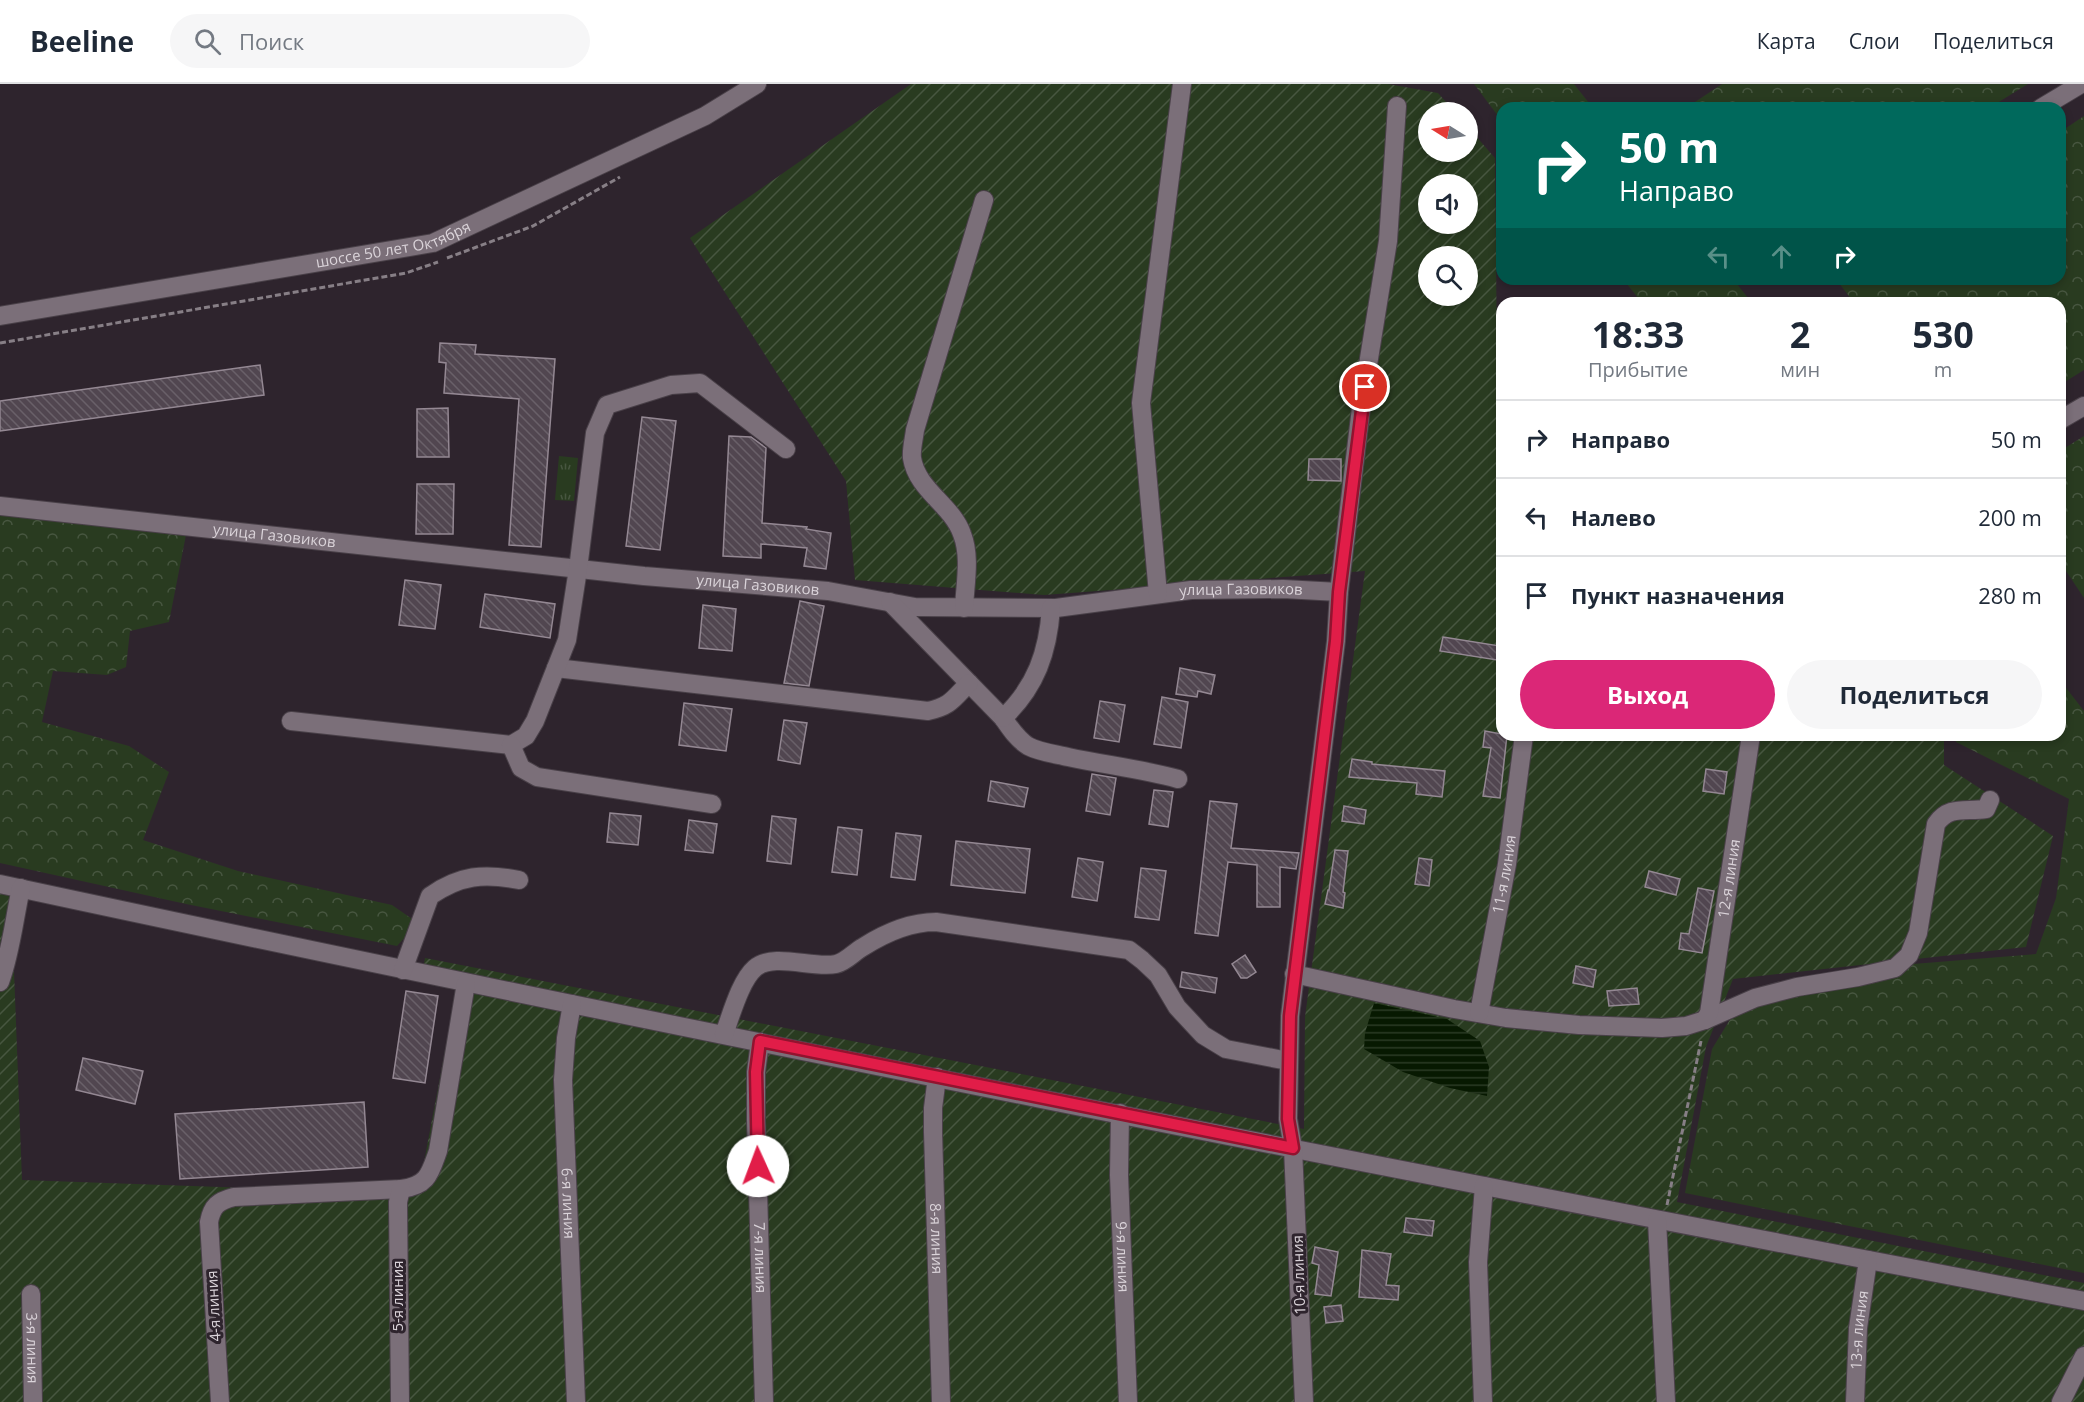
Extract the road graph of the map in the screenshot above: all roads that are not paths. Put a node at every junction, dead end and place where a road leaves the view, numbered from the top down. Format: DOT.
graph roads {
  1 [pos="757,84"];
  2 [pos="1182,84"];
  3 [pos="2081,84"];
  4 [pos="2051,102"];
  5 [pos="1398,106"];
  6 [pos="984,200"];
  7 [pos="0,316"];
  8 [pos="2084,406"];
  9 [pos="2066,416"];
  10 [pos="786,449"];
  11 [pos="0,506"];
  12 [pos="578,568"];
  13 [pos="1339,592"];
  14 [pos="1158,594"];
  15 [pos="890,602"];
  16 [pos="964,608"];
  17 [pos="1051,608"];
  18 [pos="556,668"];
  19 [pos="969,683"];
  20 [pos="1003,718"];
  21 [pos="291,721"];
  22 [pos="1523,741"];
  23 [pos="1750,741"];
  24 [pos="511,746"];
  25 [pos="1178,779"];
  26 [pos="1990,800"];
  27 [pos="712,804"];
  28 [pos="519,880"];
  29 [pos="0,884"];
  30 [pos="21,888"];
  31 [pos="403,970"];
  32 [pos="1294,974"];
  33 [pos="0,982"];
  34 [pos="466,983"];
  35 [pos="572,1004"];
  36 [pos="1479,1013"];
  37 [pos="1705,1020"];
  38 [pos="724,1034"];
  39 [pos="760,1041"];
  40 [pos="1288,1061"];
  41 [pos="938,1077"];
  42 [pos="1120,1113"];
  43 [pos="1293,1148"];
  44 [pos="1484,1186"];
  45 [pos="401,1189"];
  46 [pos="1661,1221"];
  47 [pos="1868,1260"];
  48 [pos="31,1294"];
  49 [pos="2084,1301"];
  50 [pos="2084,1356"];
  51 [pos="33,1402"];
  52 [pos="220,1402"];
  53 [pos="400,1402"];
  54 [pos="576,1402"];
  55 [pos="764,1402"];
  56 [pos="941,1402"];
  57 [pos="1128,1402"];
  58 [pos="1304,1402"];
  59 [pos="1484,1402"];
  60 [pos="1666,1402"];
  61 [pos="1854,1402"];
  62 [pos="2061,1402"];
  1 -- 7 [label="street, шоссе 50 лет Октября"];
  2 -- 14 [label="street"];
  3 -- 4 [label="street"];
  5 -- 13 [label="street, 10-я линия"];
  6 -- 16 [label="street"];
  8 -- 9 [label="street"];
  10 -- 12 [label="street"];
  11 -- 12 [label="street, улица Газовиков"];
  12 -- 15 [label="street, улица Газовиков"];
  12 -- 18 [label="street"];
  13 -- 14 [label="street, улица Газовиков"];
  13 -- 32 [label="street, 10-я линия"];
  14 -- 17 [label="street, улица Газовиков"];
  15 -- 16 [label="street, улица Газовиков"];
  15 -- 19 [label="street"];
  16 -- 17 [label="street, улица Газовиков"];
  17 -- 20 [label="street"];
  18 -- 19 [label="street"];
  18 -- 24 [label="street"];
  19 -- 20 [label="street"];
  20 -- 25 [label="street"];
  21 -- 24 [label="street"];
  22 -- 36 [label="street, 11-я линия"];
  23 -- 37 [label="street, 12-я линия"];
  24 -- 27 [label="street"];
  26 -- 37 [label="street"];
  28 -- 31 [label="street"];
  29 -- 30 [label="street"];
  30 -- 31 [label="street"];
  30 -- 33 [label="street"];
  31 -- 34 [label="street"];
  32 -- 36 [label="street"];
  32 -- 40 [label="street, 10-я линия"];
  34 -- 35 [label="street"];
  34 -- 45 [label="street"];
  35 -- 38 [label="street"];
  35 -- 54 [label="street, 6-я линия"];
  36 -- 37 [label="street"];
  38 -- 39 [label="street"];
  38 -- 40 [label="street"];
  39 -- 41 [label="street"];
  39 -- 55 [label="street, 7-я линия"];
  40 -- 43 [label="street, 10-я линия"];
  41 -- 42 [label="street"];
  41 -- 56 [label="street, 8-я линия"];
  42 -- 43 [label="street"];
  42 -- 57 [label="street, 9-я линия"];
  43 -- 44 [label="street"];
  43 -- 58 [label="street, 10-я линия"];
  44 -- 46 [label="street"];
  44 -- 59 [label="street"];
  45 -- 52 [label="street, 4-я линия"];
  45 -- 53 [label="street, 5-я линия"];
  46 -- 47 [label="street"];
  46 -- 60 [label="street"];
  47 -- 49 [label="street"];
  47 -- 61 [label="street, 13-я линия"];
  48 -- 51 [label="street, 3-я линия"];
  50 -- 62 [label="street"];
}
